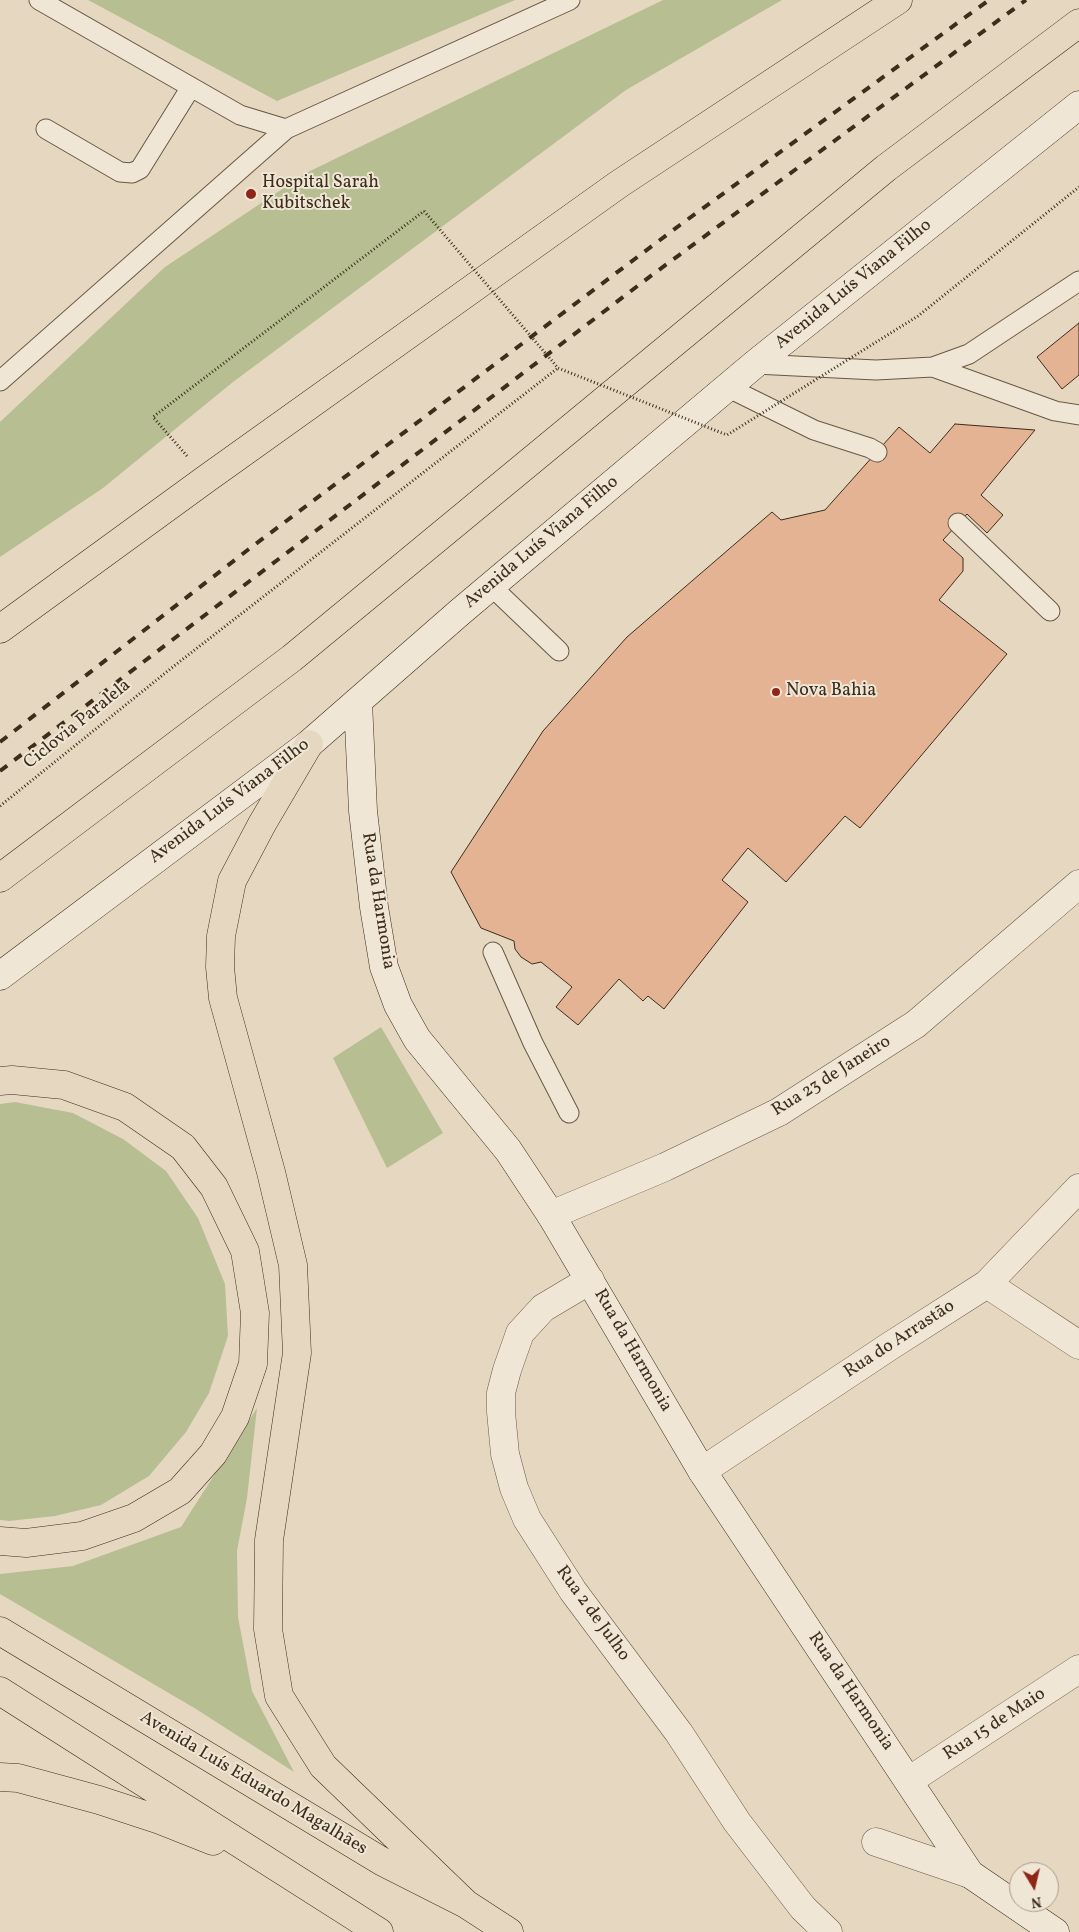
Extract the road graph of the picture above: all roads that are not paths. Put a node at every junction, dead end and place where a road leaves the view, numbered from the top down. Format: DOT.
graph roads {
  1 [pos="39,0"];
  2 [pos="570,0"];
  3 [pos="884,0"];
  4 [pos="898,0"];
  5 [pos="1079,23"];
  6 [pos="861,24"];
  7 [pos="190,87"];
  8 [pos="1079,105"];
  9 [pos="46,129"];
  10 [pos="286,129"];
  11 [pos="1079,281"];
  12 [pos="756,364"];
  13 [pos="933,367"];
  14 [pos="0,380"];
  15 [pos="728,387"];
  16 [pos="1079,415"];
  17 [pos="877,452"];
  18 [pos="958,523"];
  19 [pos="491,586"];
  20 [pos="1050,611"];
  21 [pos="0,629"];
  22 [pos="559,651"];
  23 [pos="358,702"];
  24 [pos="309,744"];
  25 [pos="0,878"];
  26 [pos="1079,884"];
  27 [pos="493,952"];
  28 [pos="0,976"];
  29 [pos="0,1082"];
  30 [pos="569,1113"];
  31 [pos="1079,1188"];
  32 [pos="551,1214"];
  33 [pos="590,1280"];
  34 [pos="987,1284"];
  35 [pos="1079,1345"];
  36 [pos="702,1471"];
  37 [pos="0,1541"];
  38 [pos="0,1631"];
  39 [pos="1079,1669"];
  40 [pos="0,1691"];
  41 [pos="0,1777"];
  42 [pos="910,1780"];
  43 [pos="876,1842"];
  44 [pos="970,1874"];
  45 [pos="330,1901"];
  46 [pos="466,1904"];
  47 [pos="379,1932"];
  48 [pos="509,1932"];
  49 [pos="828,1932"];
  50 [pos="1055,1932"];
  1 -- 7 [label="lane"];
  2 -- 10 [label="lane"];
  3 -- 6 [label="main road"];
  4 -- 6 [label="main road"];
  5 -- 25 [label="main road"];
  6 -- 21 [label="main road"];
  7 -- 9 [label="lane"];
  7 -- 10 [label="lane"];
  8 -- 12 [label="street, Avenida Luís Viana Filho"];
  10 -- 14 [label="lane"];
  11 -- 13 [label="lane"];
  12 -- 13 [label="lane"];
  12 -- 15 [label="street, Avenida Luís Viana Filho"];
  13 -- 16 [label="lane"];
  15 -- 17 [label="lane"];
  15 -- 19 [label="street, Avenida Luís Viana Filho"];
  18 -- 20 [label="lane"];
  19 -- 22 [label="lane"];
  19 -- 23 [label="street, Avenida Luís Viana Filho"];
  23 -- 24 [label="street, Avenida Luís Viana Filho"];
  23 -- 32 [label="street, Rua da Harmonia"];
  24 -- 28 [label="street, Avenida Luís Viana Filho"];
  24 -- 46 [label="main road"];
  26 -- 32 [label="street, Rua 23 de Janeiro"];
  27 -- 30 [label="lane"];
  29 -- 37 [label="main road"];
  31 -- 34 [label="street, Rua do Arrastão"];
  32 -- 33 [label="street, Rua da Harmonia"];
  33 -- 36 [label="street, Rua da Harmonia"];
  33 -- 49 [label="street, Rua 2 de Julho"];
  34 -- 35 [label="street"];
  34 -- 36 [label="street, Rua do Arrastão"];
  36 -- 42 [label="street, Rua da Harmonia"];
  38 -- 46 [label="main road, Avenida Luís Eduardo Magalhães"];
  39 -- 42 [label="street, Rua 15 de Maio"];
  40 -- 45 [label="main road"];
  41 -- 45 [label="main road"];
  42 -- 44 [label="street, Rua da Harmonia"];
  43 -- 44 [label="street"];
  44 -- 50 [label="street, Rua da Harmonia"];
  45 -- 47 [label="main road"];
  46 -- 48 [label="main road, Avenida Luís Eduardo Magalhães"];
}
